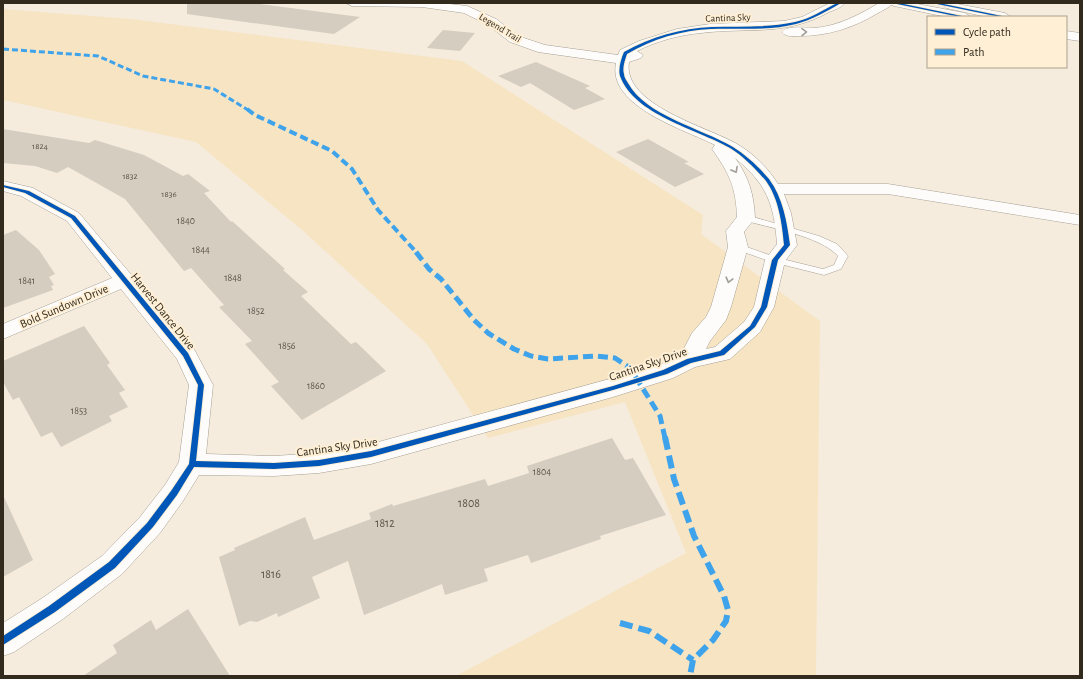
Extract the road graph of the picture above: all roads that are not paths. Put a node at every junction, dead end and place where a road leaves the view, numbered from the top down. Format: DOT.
graph roads {
  1 [pos="352,3"];
  2 [pos="480,3"];
  3 [pos="839,3"];
  4 [pos="887,3"];
  5 [pos="894,3"];
  6 [pos="934,3"];
  7 [pos="467,10"];
  8 [pos="960,16"];
  9 [pos="1000,16"];
  10 [pos="1067,27"];
  11 [pos="752,28"];
  12 [pos="1080,28"];
  13 [pos="1067,35"];
  14 [pos="1080,37"];
  15 [pos="623,60"];
  16 [pos="712,139"];
  17 [pos="3,186"];
  18 [pos="772,189"];
  19 [pos="746,218"];
  20 [pos="1080,220"];
  21 [pos="786,229"];
  22 [pos="738,247"];
  23 [pos="775,260"];
  24 [pos="125,280"];
  25 [pos="3,332"];
  26 [pos="690,360"];
  27 [pos="192,464"];
  28 [pos="3,641"];
  1 -- 7 [label="street, Legend Trail"];
  2 -- 7 [label="street"];
  3 -- 11 [label="street, Cantina Sky"];
  11 -- 4 [label="street, Cantina Sky, one-way"];
  5 -- 8 [label="street"];
  6 -- 9 [label="street"];
  7 -- 15 [label="street, Legend Trail"];
  10 -- 12 [label="street"];
  11 -- 15 [label="street, Cantina Sky"];
  13 -- 14 [label="street"];
  15 -- 16 [label="street, Cantina Sky Drive"];
  16 -- 18 [label="street, Cantina Sky Drive"];
  16 -- 19 [label="street, Cantina Sky Drive, one-way"];
  17 -- 24 [label="street, Harvest Dance Drive"];
  18 -- 20 [label="street"];
  18 -- 21 [label="street, Cantina Sky Drive"];
  19 -- 21 [label="lane"];
  19 -- 22 [label="street, Cantina Sky Drive"];
  21 -- 23 [label="street, Cantina Sky Drive"];
  21 -- 23 [label="lane"];
  22 -- 23 [label="lane"];
  22 -- 26 [label="street, Cantina Sky Drive, one-way"];
  23 -- 26 [label="street, Cantina Sky Drive"];
  24 -- 25 [label="street, Bold Sundown Drive"];
  24 -- 27 [label="street, Harvest Dance Drive"];
  26 -- 27 [label="street, Cantina Sky Drive"];
  27 -- 28 [label="street, Harvest Dance Drive"];
}
